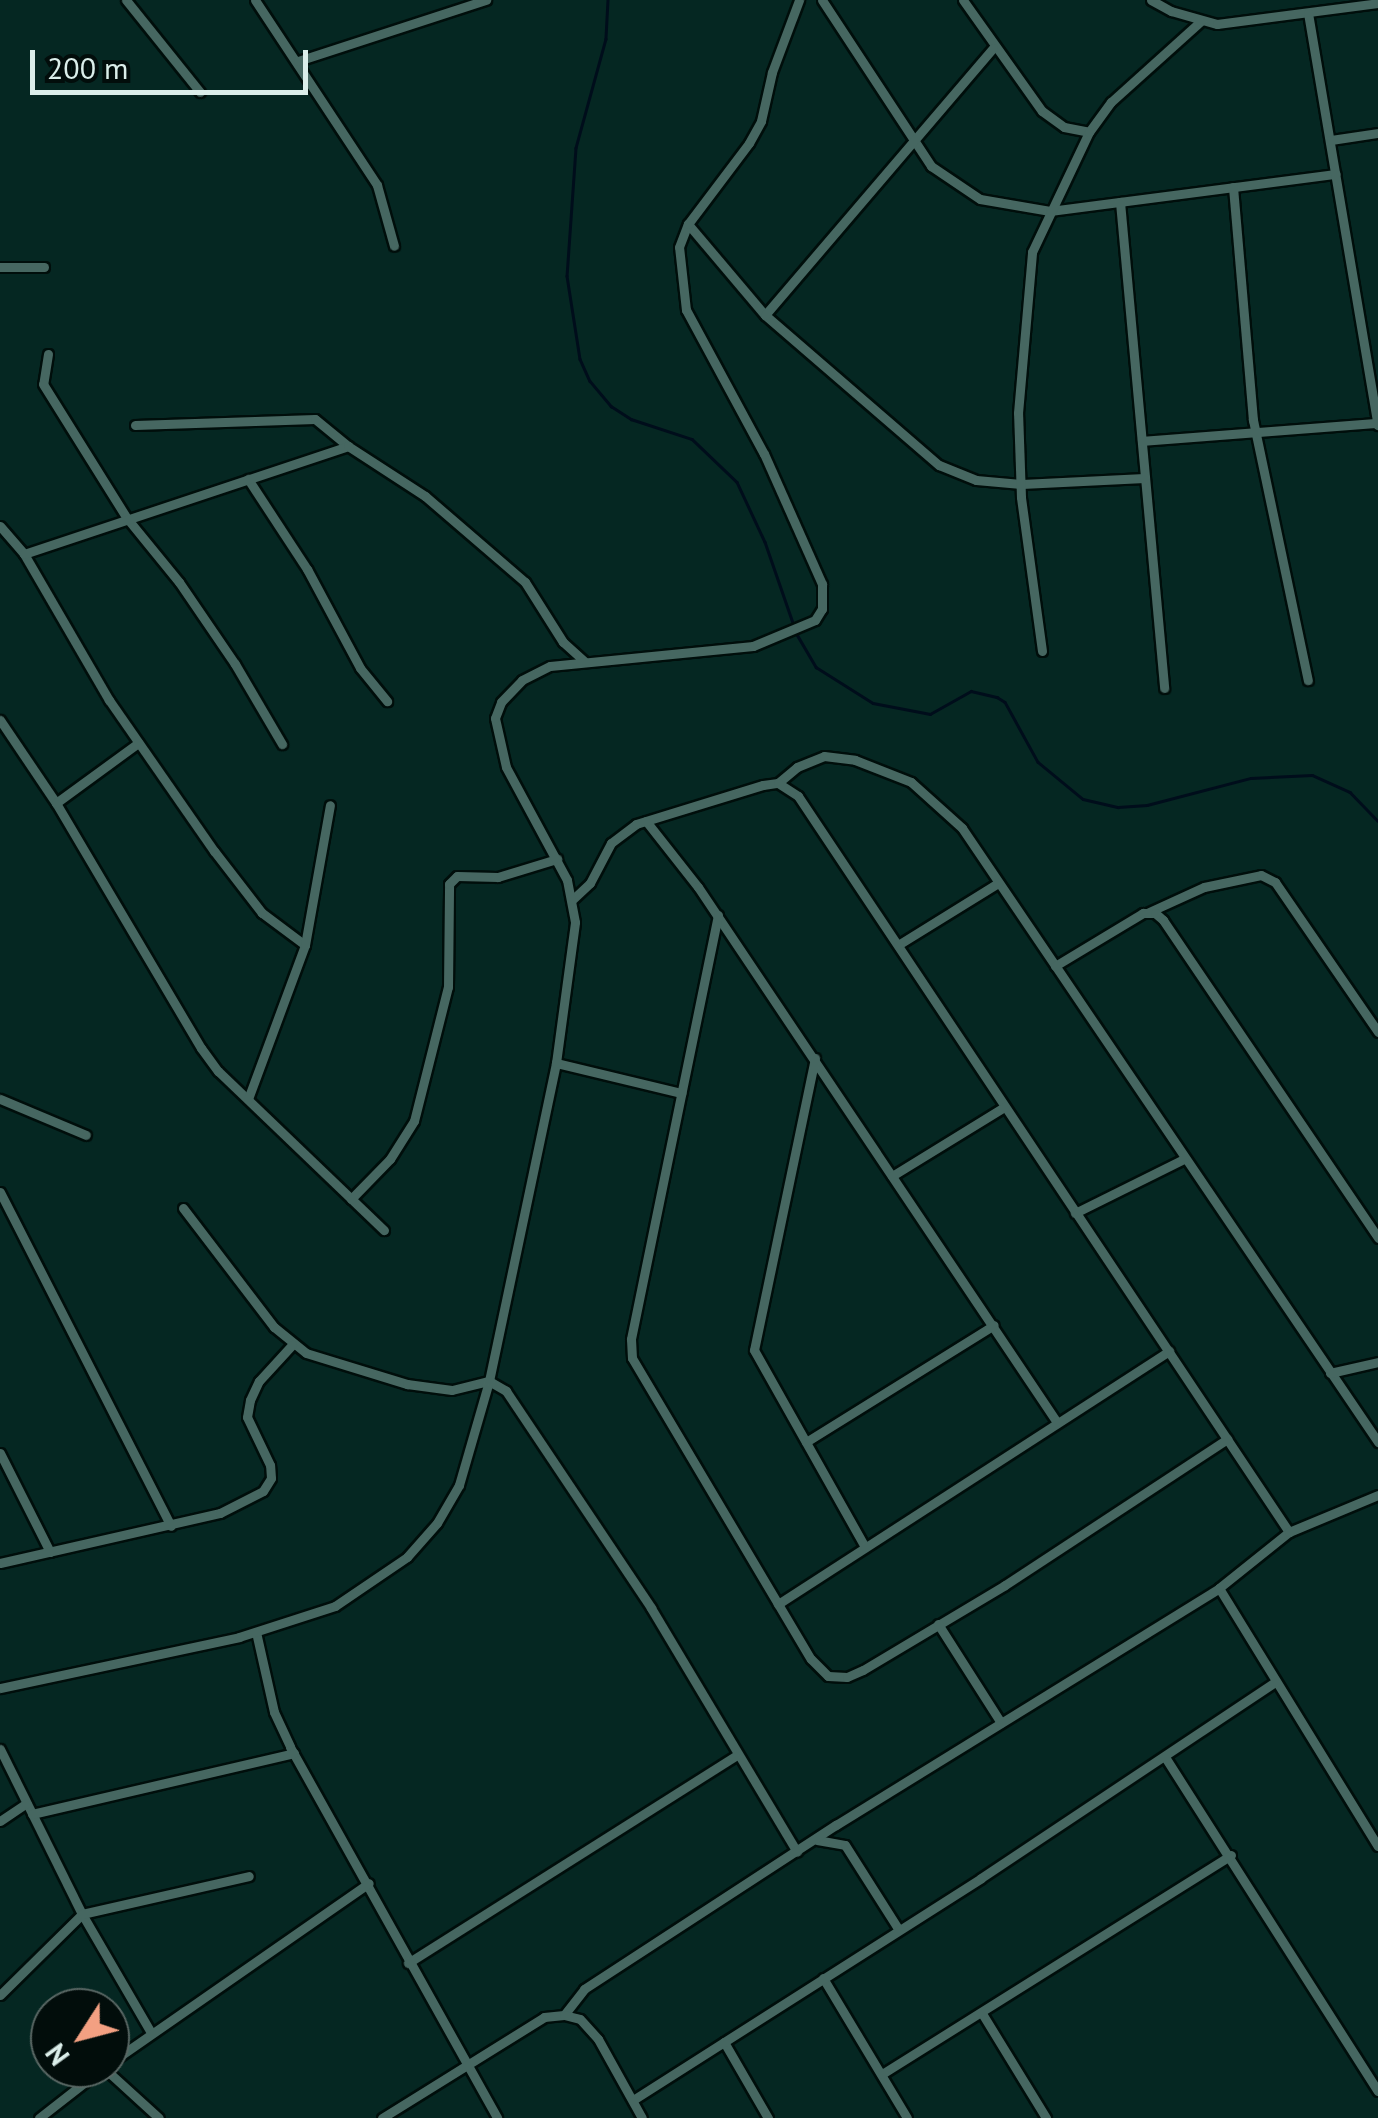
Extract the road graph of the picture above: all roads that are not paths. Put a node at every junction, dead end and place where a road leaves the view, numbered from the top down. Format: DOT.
graph roads {
  1 [pos="126,0"];
  2 [pos="255,0"];
  3 [pos="486,0"];
  4 [pos="799,0"];
  5 [pos="822,0"];
  6 [pos="963,0"];
  7 [pos="1151,0"];
  8 [pos="1378,3"];
  9 [pos="1342,4"];
  10 [pos="1308,13"];
  11 [pos="1200,22"];
  12 [pos="993,48"];
  13 [pos="298,61"];
  14 [pos="200,92"];
  15 [pos="1089,132"];
  16 [pos="1378,133"];
  17 [pos="914,138"];
  18 [pos="1331,140"];
  19 [pos="1336,174"];
  20 [pos="1233,187"];
  21 [pos="1120,202"];
  22 [pos="1050,211"];
  23 [pos="688,224"];
  24 [pos="394,246"];
  25 [pos="0,267"];
  26 [pos="44,267"];
  27 [pos="765,314"];
  28 [pos="48,354"];
  29 [pos="1378,424"];
  30 [pos="134,425"];
  31 [pos="1254,430"];
  32 [pos="1142,441"];
  33 [pos="348,446"];
  34 [pos="1145,478"];
  35 [pos="248,479"];
  36 [pos="1021,484"];
  37 [pos="126,517"];
  38 [pos="0,526"];
  39 [pos="24,554"];
  40 [pos="1042,651"];
  41 [pos="584,662"];
  42 [pos="1308,680"];
  43 [pos="1164,688"];
  44 [pos="387,701"];
  45 [pos="0,720"];
  46 [pos="138,743"];
  47 [pos="282,744"];
  48 [pos="778,783"];
  49 [pos="56,803"];
  50 [pos="330,805"];
  51 [pos="646,821"];
  52 [pos="556,859"];
  53 [pos="998,883"];
  54 [pos="573,899"];
  55 [pos="1150,912"];
  56 [pos="718,915"];
  57 [pos="305,944"];
  58 [pos="898,944"];
  59 [pos="1056,966"];
  60 [pos="1378,1032"];
  61 [pos="815,1058"];
  62 [pos="556,1062"];
  63 [pos="681,1093"];
  64 [pos="0,1099"];
  65 [pos="248,1099"];
  66 [pos="1004,1107"];
  67 [pos="86,1135"];
  68 [pos="1184,1159"];
  69 [pos="892,1176"];
  70 [pos="0,1192"];
  71 [pos="352,1199"];
  72 [pos="183,1208"];
  73 [pos="1075,1213"];
  74 [pos="384,1230"];
  75 [pos="1378,1238"];
  76 [pos="994,1325"];
  77 [pos="292,1345"];
  78 [pos="1169,1351"];
  79 [pos="1378,1362"];
  80 [pos="1330,1373"];
  81 [pos="490,1381"];
  82 [pos="1056,1421"];
  83 [pos="1226,1438"];
  84 [pos="806,1442"];
  85 [pos="1378,1442"];
  86 [pos="0,1453"];
  87 [pos="1378,1495"];
  88 [pos="171,1526"];
  89 [pos="1289,1532"];
  90 [pos="865,1547"];
  91 [pos="50,1552"];
  92 [pos="0,1563"];
  93 [pos="1219,1588"];
  94 [pos="778,1604"];
  95 [pos="938,1624"];
  96 [pos="256,1632"];
  97 [pos="1275,1682"];
  98 [pos="0,1688"];
  99 [pos="1001,1722"];
  100 [pos="0,1750"];
  101 [pos="294,1753"];
  102 [pos="736,1756"];
  103 [pos="1166,1757"];
  104 [pos="27,1803"];
  105 [pos="32,1814"];
  106 [pos="0,1822"];
  107 [pos="817,1840"];
  108 [pos="1378,1846"];
  109 [pos="797,1852"];
  110 [pos="1231,1854"];
  111 [pos="249,1876"];
  112 [pos="369,1882"];
  113 [pos="82,1914"];
  114 [pos="897,1928"];
  115 [pos="408,1964"];
  116 [pos="823,1978"];
  117 [pos="0,1995"];
  118 [pos="564,2015"];
  119 [pos="982,2015"];
  120 [pos="150,2031"];
  121 [pos="724,2042"];
  122 [pos="130,2046"];
  123 [pos="464,2064"];
  124 [pos="882,2074"];
  125 [pos="77,2088"];
  126 [pos="125,2088"];
  127 [pos="1378,2091"];
  128 [pos="633,2100"];
  129 [pos="39,2118"];
  130 [pos="159,2118"];
  131 [pos="382,2118"];
  132 [pos="497,2118"];
  133 [pos="642,2118"];
  134 [pos="768,2118"];
  135 [pos="907,2118"];
  136 [pos="1046,2118"];
  1 -- 14 [label="street"];
  2 -- 13 [label="street"];
  3 -- 13 [label="street"];
  4 -- 23 [label="street"];
  5 -- 17 [label="street"];
  6 -- 12 [label="street"];
  7 -- 11 [label="street"];
  8 -- 9 [label="street"];
  9 -- 10 [label="street"];
  10 -- 11 [label="street"];
  10 -- 18 [label="street"];
  11 -- 15 [label="street"];
  12 -- 15 [label="street"];
  12 -- 17 [label="street"];
  13 -- 24 [label="street"];
  15 -- 22 [label="street"];
  16 -- 18 [label="street"];
  17 -- 22 [label="street"];
  17 -- 27 [label="street"];
  18 -- 19 [label="street"];
  19 -- 20 [label="street"];
  19 -- 29 [label="street"];
  20 -- 21 [label="street"];
  20 -- 31 [label="street"];
  21 -- 22 [label="street"];
  21 -- 32 [label="street"];
  22 -- 36 [label="street"];
  23 -- 27 [label="street"];
  23 -- 41 [label="street"];
  25 -- 26 [label="street"];
  27 -- 36 [label="street"];
  28 -- 37 [label="street"];
  29 -- 31 [label="street"];
  30 -- 33 [label="street"];
  31 -- 32 [label="street"];
  31 -- 42 [label="street"];
  32 -- 34 [label="street"];
  33 -- 35 [label="street"];
  33 -- 41 [label="street"];
  34 -- 36 [label="street"];
  34 -- 43 [label="street"];
  35 -- 37 [label="street"];
  35 -- 44 [label="street"];
  36 -- 40 [label="street"];
  37 -- 39 [label="street"];
  37 -- 47 [label="street"];
  38 -- 39 [label="street"];
  39 -- 46 [label="street"];
  41 -- 52 [label="street"];
  45 -- 49 [label="street"];
  46 -- 49 [label="street"];
  46 -- 57 [label="street"];
  48 -- 51 [label="street"];
  48 -- 53 [label="street"];
  48 -- 58 [label="street"];
  49 -- 65 [label="street"];
  50 -- 57 [label="street"];
  51 -- 54 [label="street"];
  51 -- 56 [label="street"];
  52 -- 54 [label="street"];
  52 -- 71 [label="street"];
  53 -- 58 [label="street"];
  53 -- 59 [label="street"];
  54 -- 62 [label="street"];
  55 -- 59 [label="street"];
  55 -- 60 [label="street"];
  55 -- 75 [label="street"];
  56 -- 61 [label="street"];
  56 -- 63 [label="street"];
  57 -- 65 [label="street"];
  58 -- 66 [label="street"];
  59 -- 68 [label="street"];
  61 -- 69 [label="street"];
  61 -- 84 [label="street"];
  62 -- 63 [label="street"];
  62 -- 81 [label="street"];
  63 -- 94 [label="street"];
  64 -- 67 [label="street"];
  65 -- 71 [label="street"];
  66 -- 69 [label="street"];
  66 -- 73 [label="street"];
  68 -- 73 [label="street"];
  68 -- 80 [label="street"];
  69 -- 76 [label="street"];
  70 -- 88 [label="street"];
  71 -- 74 [label="street"];
  72 -- 77 [label="street"];
  73 -- 78 [label="street"];
  76 -- 82 [label="street"];
  76 -- 84 [label="street"];
  77 -- 81 [label="street"];
  77 -- 88 [label="street"];
  78 -- 82 [label="street"];
  78 -- 83 [label="street"];
  79 -- 80 [label="street"];
  80 -- 85 [label="street"];
  81 -- 96 [label="street"];
  81 -- 102 [label="street"];
  82 -- 90 [label="street"];
  83 -- 89 [label="street"];
  83 -- 95 [label="street"];
  84 -- 90 [label="street"];
  86 -- 91 [label="street"];
  87 -- 89 [label="street"];
  88 -- 91 [label="street"];
  89 -- 93 [label="street"];
  90 -- 94 [label="street"];
  91 -- 92 [label="street"];
  93 -- 97 [label="street"];
  93 -- 99 [label="street"];
  94 -- 95 [label="street"];
  95 -- 99 [label="street"];
  96 -- 98 [label="street"];
  96 -- 101 [label="street"];
  97 -- 103 [label="street"];
  97 -- 108 [label="street"];
  99 -- 107 [label="street"];
  100 -- 104 [label="street"];
  101 -- 105 [label="street"];
  101 -- 112 [label="street"];
  102 -- 109 [label="street"];
  102 -- 115 [label="street"];
  103 -- 110 [label="street"];
  103 -- 114 [label="street"];
  104 -- 105 [label="street"];
  104 -- 106 [label="street"];
  105 -- 113 [label="street"];
  107 -- 109 [label="street"];
  107 -- 114 [label="street"];
  109 -- 118 [label="street"];
  110 -- 119 [label="street"];
  110 -- 127 [label="street"];
  111 -- 113 [label="street"];
  112 -- 115 [label="street"];
  112 -- 120 [label="street"];
  113 -- 117 [label="street"];
  113 -- 120 [label="street"];
  114 -- 116 [label="street"];
  115 -- 123 [label="street"];
  116 -- 121 [label="street"];
  116 -- 124 [label="street"];
  118 -- 123 [label="street"];
  118 -- 128 [label="street"];
  119 -- 124 [label="street"];
  119 -- 136 [label="street"];
  120 -- 122 [label="street"];
  121 -- 128 [label="street"];
  121 -- 134 [label="street"];
  123 -- 131 [label="street"];
  123 -- 132 [label="street"];
  124 -- 135 [label="street"];
  125 -- 129 [label="street"];
  126 -- 130 [label="street"];
  128 -- 133 [label="street"];
}
